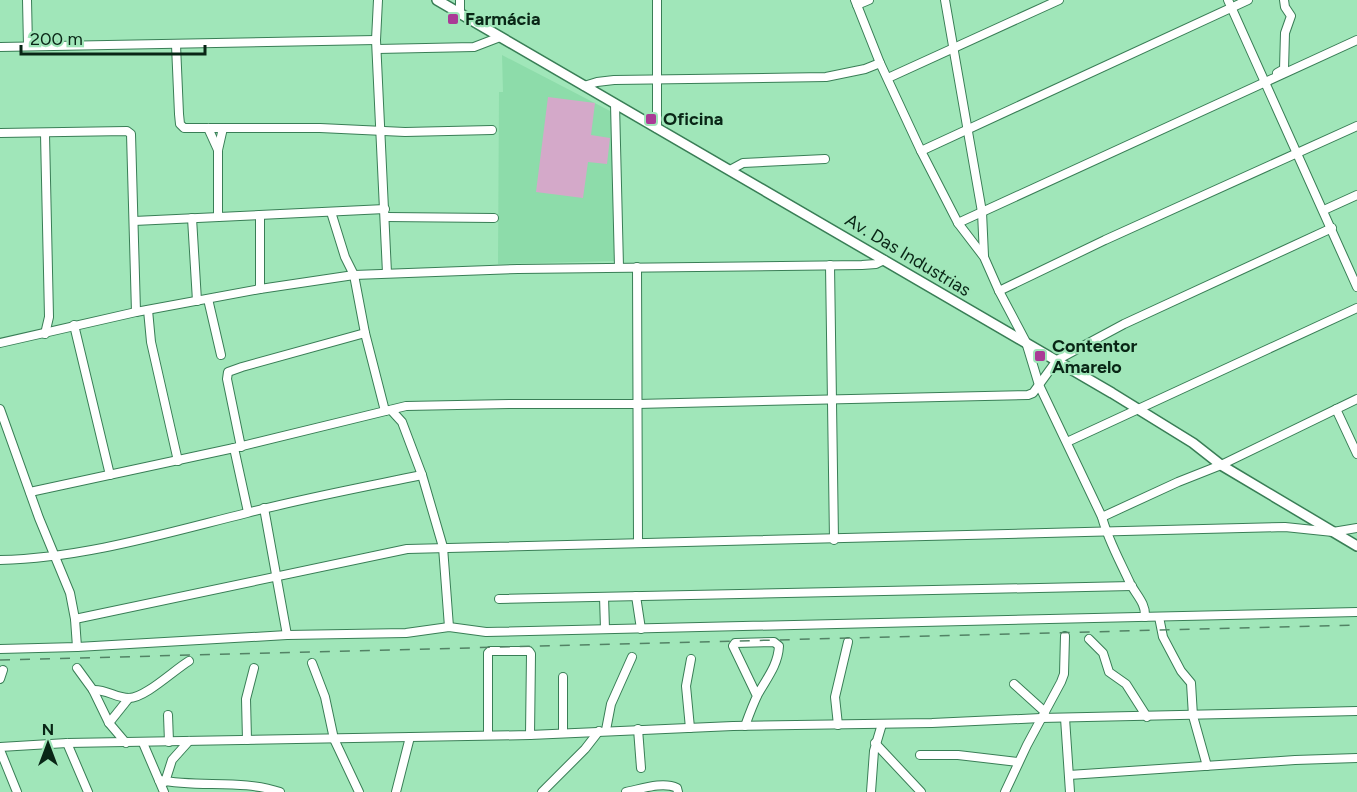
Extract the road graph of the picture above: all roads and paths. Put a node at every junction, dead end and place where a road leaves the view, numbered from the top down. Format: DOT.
graph roads {
  1 [pos="27,0"];
  2 [pos="378,0"];
  3 [pos="437,0"];
  4 [pos="460,0"];
  5 [pos="465,0"];
  6 [pos="657,0"];
  7 [pos="869,0"];
  8 [pos="945,0"];
  9 [pos="1059,0"];
  10 [pos="1228,0"];
  11 [pos="1248,0"];
  12 [pos="1284,0"];
  13 [pos="856,3"];
  14 [pos="1231,8"];
  15 [pos="460,13"];
  16 [pos="500,37"];
  17 [pos="1357,40"];
  18 [pos="176,45"];
  19 [pos="377,45"];
  20 [pos="28,46"];
  21 [pos="0,47"];
  22 [pos="952,49"];
  23 [pos="880,63"];
  24 [pos="888,78"];
  25 [pos="658,79"];
  26 [pos="1268,82"];
  27 [pos="584,86"];
  28 [pos="615,104"];
  29 [pos="1357,126"];
  30 [pos="208,128"];
  31 [pos="223,128"];
  32 [pos="657,128"];
  33 [pos="380,129"];
  34 [pos="968,129"];
  35 [pos="492,130"];
  36 [pos="0,133"];
  37 [pos="45,134"];
  38 [pos="218,150"];
  39 [pos="921,151"];
  40 [pos="1297,152"];
  41 [pos="825,159"];
  42 [pos="730,170"];
  43 [pos="1357,195"];
  44 [pos="1324,210"];
  45 [pos="331,212"];
  46 [pos="982,212"];
  47 [pos="385,213"];
  48 [pos="260,215"];
  49 [pos="218,217"];
  50 [pos="192,218"];
  51 [pos="494,218"];
  52 [pos="134,221"];
  53 [pos="958,223"];
  54 [pos="1332,228"];
  55 [pos="984,257"];
  56 [pos="884,260"];
  57 [pos="830,265"];
  58 [pos="619,267"];
  59 [pos="636,267"];
  60 [pos="387,273"];
  61 [pos="354,274"];
  62 [pos="1357,287"];
  63 [pos="260,288"];
  64 [pos="999,291"];
  65 [pos="208,300"];
  66 [pos="197,301"];
  67 [pos="1357,309"];
  68 [pos="148,310"];
  69 [pos="136,312"];
  70 [pos="49,317"];
  71 [pos="74,325"];
  72 [pos="57,330"];
  73 [pos="365,333"];
  74 [pos="45,334"];
  75 [pos="1026,342"];
  76 [pos="0,343"];
  77 [pos="221,355"];
  78 [pos="1057,360"];
  79 [pos="1039,385"];
  80 [pos="832,399"];
  81 [pos="1357,399"];
  82 [pos="638,404"];
  83 [pos="406,406"];
  84 [pos="0,409"];
  85 [pos="1138,409"];
  86 [pos="1336,409"];
  87 [pos="388,411"];
  88 [pos="402,422"];
  89 [pos="1067,442"];
  90 [pos="238,447"];
  91 [pos="1357,454"];
  92 [pos="178,460"];
  93 [pos="1221,465"];
  94 [pos="422,474"];
  95 [pos="110,475"];
  96 [pos="30,492"];
  97 [pos="264,508"];
  98 [pos="248,512"];
  99 [pos="1102,517"];
  100 [pos="1357,528"];
  101 [pos="1106,532"];
  102 [pos="1333,532"];
  103 [pos="834,540"];
  104 [pos="638,542"];
  105 [pos="1357,546"];
  106 [pos="443,547"];
  107 [pos="54,556"];
  108 [pos="0,561"];
  109 [pos="276,577"];
  110 [pos="1132,586"];
  111 [pos="636,596"];
  112 [pos="604,597"];
  113 [pos="499,599"];
  114 [pos="1357,612"];
  115 [pos="1145,617"];
  116 [pos="1159,617"];
  117 [pos="75,620"];
  118 [pos="449,627"];
  119 [pos="604,629"];
  120 [pos="641,629"];
  121 [pos="287,635"];
  122 [pos="1065,636"];
  123 [pos="1089,639"];
  124 [pos="848,642"];
  125 [pos="77,647"];
  126 [pos="0,649"];
  127 [pos="632,657"];
  128 [pos="690,659"];
  129 [pos="189,661"];
  130 [pos="312,663"];
  131 [pos="77,668"];
  132 [pos="254,668"];
  133 [pos="3,670"];
  134 [pos="564,677"];
  135 [pos="0,679"];
  136 [pos="1014,684"];
  137 [pos="93,690"];
  138 [pos="757,696"];
  139 [pos="129,698"];
  140 [pos="1357,711"];
  141 [pos="168,715"];
  142 [pos="1043,715"];
  143 [pos="1193,716"];
  144 [pos="1147,717"];
  145 [pos="1065,718"];
  146 [pos="109,723"];
  147 [pos="882,724"];
  148 [pos="838,725"];
  149 [pos="746,726"];
  150 [pos="690,728"];
  151 [pos="638,729"];
  152 [pos="603,731"];
  153 [pos="563,733"];
  154 [pos="488,735"];
  155 [pos="530,735"];
  156 [pos="410,737"];
  157 [pos="334,739"];
  158 [pos="247,740"];
  159 [pos="189,741"];
  160 [pos="143,742"];
  161 [pos="169,742"];
  162 [pos="67,743"];
  163 [pos="126,743"];
  164 [pos="875,743"];
  165 [pos="0,748"];
  166 [pos="920,755"];
  167 [pos="1357,758"];
  168 [pos="1018,762"];
  169 [pos="3,764"];
  170 [pos="1207,766"];
  171 [pos="640,768"];
  172 [pos="1069,775"];
  173 [pos="162,781"];
  174 [pos="267,790"];
  175 [pos="17,792"];
  176 [pos="88,792"];
  177 [pos="164,792"];
  178 [pos="280,792"];
  179 [pos="359,792"];
  180 [pos="396,792"];
  181 [pos="542,792"];
  182 [pos="626,792"];
  183 [pos="678,792"];
  184 [pos="871,792"];
  185 [pos="921,792"];
  186 [pos="1005,792"];
  187 [pos="1070,792"];
  1 -- 20 [label="street"];
  2 -- 19 [label="street"];
  3 -- 15 [label="main road, Av. Das Industrias"];
  4 -- 5 [label="street"];
  4 -- 15 [label="street"];
  6 -- 25 [label="street"];
  7 -- 13 [label="street"];
  8 -- 22 [label="street"];
  9 -- 22 [label="street"];
  10 -- 14 [label="street"];
  11 -- 14 [label="street"];
  12 -- 26 [label="street"];
  13 -- 23 [label="street"];
  14 -- 26 [label="street"];
  14 -- 34 [label="street"];
  15 -- 16 [label="main road, Av. Das Industrias"];
  16 -- 19 [label="street"];
  16 -- 27 [label="main road, Av. Das Industrias"];
  17 -- 26 [label="street"];
  18 -- 19 [label="street"];
  18 -- 20 [label="street"];
  18 -- 30 [label="street"];
  19 -- 33 [label="street"];
  20 -- 21 [label="street"];
  22 -- 24 [label="street"];
  22 -- 34 [label="street"];
  23 -- 24 [label="street"];
  23 -- 25 [label="street"];
  24 -- 39 [label="street"];
  25 -- 27 [label="street"];
  25 -- 32 [label="street"];
  26 -- 40 [label="street"];
  26 -- 46 [label="street"];
  27 -- 28 [label="main road, Av. Das Industrias"];
  28 -- 32 [label="main road, Av. Das Industrias"];
  28 -- 58 [label="street"];
  29 -- 40 [label="street"];
  30 -- 31 [label="street"];
  30 -- 38 [label="street"];
  31 -- 33 [label="street"];
  31 -- 38 [label="street"];
  32 -- 42 [label="main road, Av. Das Industrias"];
  33 -- 35 [label="street"];
  33 -- 47 [label="street"];
  34 -- 39 [label="street"];
  34 -- 46 [label="street"];
  36 -- 37 [label="street"];
  37 -- 52 [label="street"];
  37 -- 70 [label="street"];
  38 -- 49 [label="street"];
  39 -- 53 [label="street"];
  40 -- 44 [label="street"];
  40 -- 64 [label="street"];
  41 -- 42 [label="street"];
  42 -- 56 [label="main road, Av. Das Industrias"];
  43 -- 44 [label="street"];
  44 -- 54 [label="street"];
  45 -- 47 [label="street"];
  45 -- 48 [label="street"];
  45 -- 61 [label="street"];
  46 -- 53 [label="street"];
  46 -- 55 [label="street"];
  47 -- 51 [label="street"];
  47 -- 60 [label="street"];
  48 -- 49 [label="street"];
  48 -- 63 [label="street"];
  49 -- 50 [label="street"];
  50 -- 52 [label="street"];
  50 -- 66 [label="street"];
  52 -- 69 [label="street"];
  53 -- 55 [label="street"];
  54 -- 62 [label="street"];
  54 -- 78 [label="street"];
  55 -- 64 [label="street"];
  56 -- 57 [label="street"];
  56 -- 75 [label="main road, Av. Das Industrias"];
  57 -- 59 [label="street"];
  57 -- 80 [label="street"];
  58 -- 59 [label="street"];
  58 -- 60 [label="street"];
  59 -- 82 [label="street"];
  60 -- 61 [label="street"];
  61 -- 63 [label="street"];
  61 -- 73 [label="street"];
  63 -- 65 [label="street"];
  64 -- 75 [label="street"];
  65 -- 66 [label="street"];
  65 -- 77 [label="street"];
  66 -- 68 [label="street"];
  67 -- 85 [label="street"];
  68 -- 69 [label="street"];
  68 -- 92 [label="street"];
  69 -- 71 [label="street"];
  70 -- 72 [label="street"];
  70 -- 74 [label="street"];
  71 -- 72 [label="street"];
  71 -- 95 [label="street"];
  72 -- 74 [label="street"];
  73 -- 87 [label="street"];
  73 -- 90 [label="street"];
  74 -- 76 [label="street"];
  75 -- 78 [label="main road, Av. Das Industrias"];
  75 -- 79 [label="street"];
  78 -- 79 [label="street"];
  78 -- 85 [label="main road, Av. Das Industrias"];
  79 -- 80 [label="street"];
  79 -- 89 [label="street"];
  80 -- 82 [label="street"];
  80 -- 103 [label="street"];
  81 -- 86 [label="street"];
  82 -- 83 [label="street"];
  82 -- 104 [label="street"];
  83 -- 87 [label="street"];
  83 -- 88 [label="street"];
  84 -- 96 [label="street"];
  85 -- 89 [label="street"];
  85 -- 93 [label="main road, Av. Das Industrias"];
  86 -- 91 [label="street"];
  86 -- 93 [label="street"];
  87 -- 88 [label="street"];
  87 -- 90 [label="street"];
  88 -- 94 [label="street"];
  89 -- 99 [label="street"];
  90 -- 92 [label="street"];
  90 -- 98 [label="street"];
  92 -- 95 [label="street"];
  93 -- 99 [label="street"];
  93 -- 102 [label="main road, Av. Das Industrias"];
  94 -- 97 [label="street"];
  94 -- 106 [label="street"];
  95 -- 96 [label="street"];
  96 -- 107 [label="street"];
  97 -- 98 [label="street"];
  97 -- 109 [label="street"];
  98 -- 107 [label="street"];
  99 -- 101 [label="street"];
  100 -- 102 [label="street"];
  101 -- 102 [label="street"];
  101 -- 103 [label="street"];
  101 -- 110 [label="street"];
  102 -- 105 [label="main road, Av. Das Industrias"];
  103 -- 104 [label="street"];
  104 -- 106 [label="street"];
  106 -- 109 [label="street"];
  106 -- 118 [label="street"];
  107 -- 108 [label="street"];
  107 -- 117 [label="street"];
  109 -- 117 [label="street"];
  109 -- 121 [label="street"];
  110 -- 111 [label="street"];
  110 -- 115 [label="street"];
  111 -- 112 [label="street"];
  111 -- 120 [label="street"];
  112 -- 113 [label="street"];
  112 -- 119 [label="street"];
  114 -- 116 [label="street"];
  115 -- 116 [label="street"];
  115 -- 120 [label="street"];
  116 -- 143 [label="street"];
  117 -- 125 [label="street"];
  118 -- 119 [label="street"];
  118 -- 121 [label="street"];
  119 -- 120 [label="street"];
  121 -- 125 [label="street"];
  122 -- 142 [label="street"];
  123 -- 144 [label="street"];
  124 -- 148 [label="street"];
  125 -- 126 [label="street"];
  127 -- 152 [label="street"];
  128 -- 150 [label="street"];
  129 -- 139 [label="street"];
  130 -- 157 [label="street"];
  131 -- 137 [label="street"];
  132 -- 158 [label="street"];
  133 -- 135 [label="street"];
  134 -- 153 [label="street"];
  136 -- 142 [label="street"];
  137 -- 139 [label="street"];
  137 -- 146 [label="street"];
  138 -- 138 [label="street"];
  138 -- 149 [label="street"];
  139 -- 146 [label="street"];
  140 -- 143 [label="street"];
  141 -- 161 [label="street"];
  142 -- 145 [label="street"];
  142 -- 147 [label="street"];
  142 -- 168 [label="street"];
  143 -- 144 [label="street"];
  143 -- 170 [label="street"];
  144 -- 145 [label="street"];
  145 -- 172 [label="street"];
  146 -- 163 [label="street"];
  147 -- 148 [label="street"];
  147 -- 164 [label="street"];
  148 -- 149 [label="street"];
  149 -- 150 [label="street"];
  150 -- 151 [label="street"];
  151 -- 152 [label="street"];
  151 -- 171 [label="street"];
  152 -- 153 [label="street"];
  152 -- 181 [label="street"];
  153 -- 155 [label="street"];
  154 -- 155 [label="street"];
  154 -- 155 [label="street"];
  154 -- 156 [label="street"];
  156 -- 157 [label="street"];
  156 -- 180 [label="street"];
  157 -- 158 [label="street"];
  157 -- 179 [label="street"];
  158 -- 159 [label="street"];
  159 -- 161 [label="street"];
  159 -- 173 [label="street"];
  160 -- 161 [label="street"];
  160 -- 163 [label="street"];
  160 -- 173 [label="street"];
  162 -- 163 [label="street"];
  162 -- 165 [label="street"];
  162 -- 176 [label="street"];
  164 -- 184 [label="street"];
  164 -- 185 [label="street"];
  165 -- 169 [label="street"];
  166 -- 168 [label="street"];
  167 -- 170 [label="street"];
  168 -- 186 [label="street"];
  169 -- 175 [label="street"];
  170 -- 172 [label="street"];
  172 -- 187 [label="street"];
  173 -- 174 [label="street"];
  173 -- 177 [label="street"];
  174 -- 178 [label="street"];
  182 -- 183 [label="street"];
}
